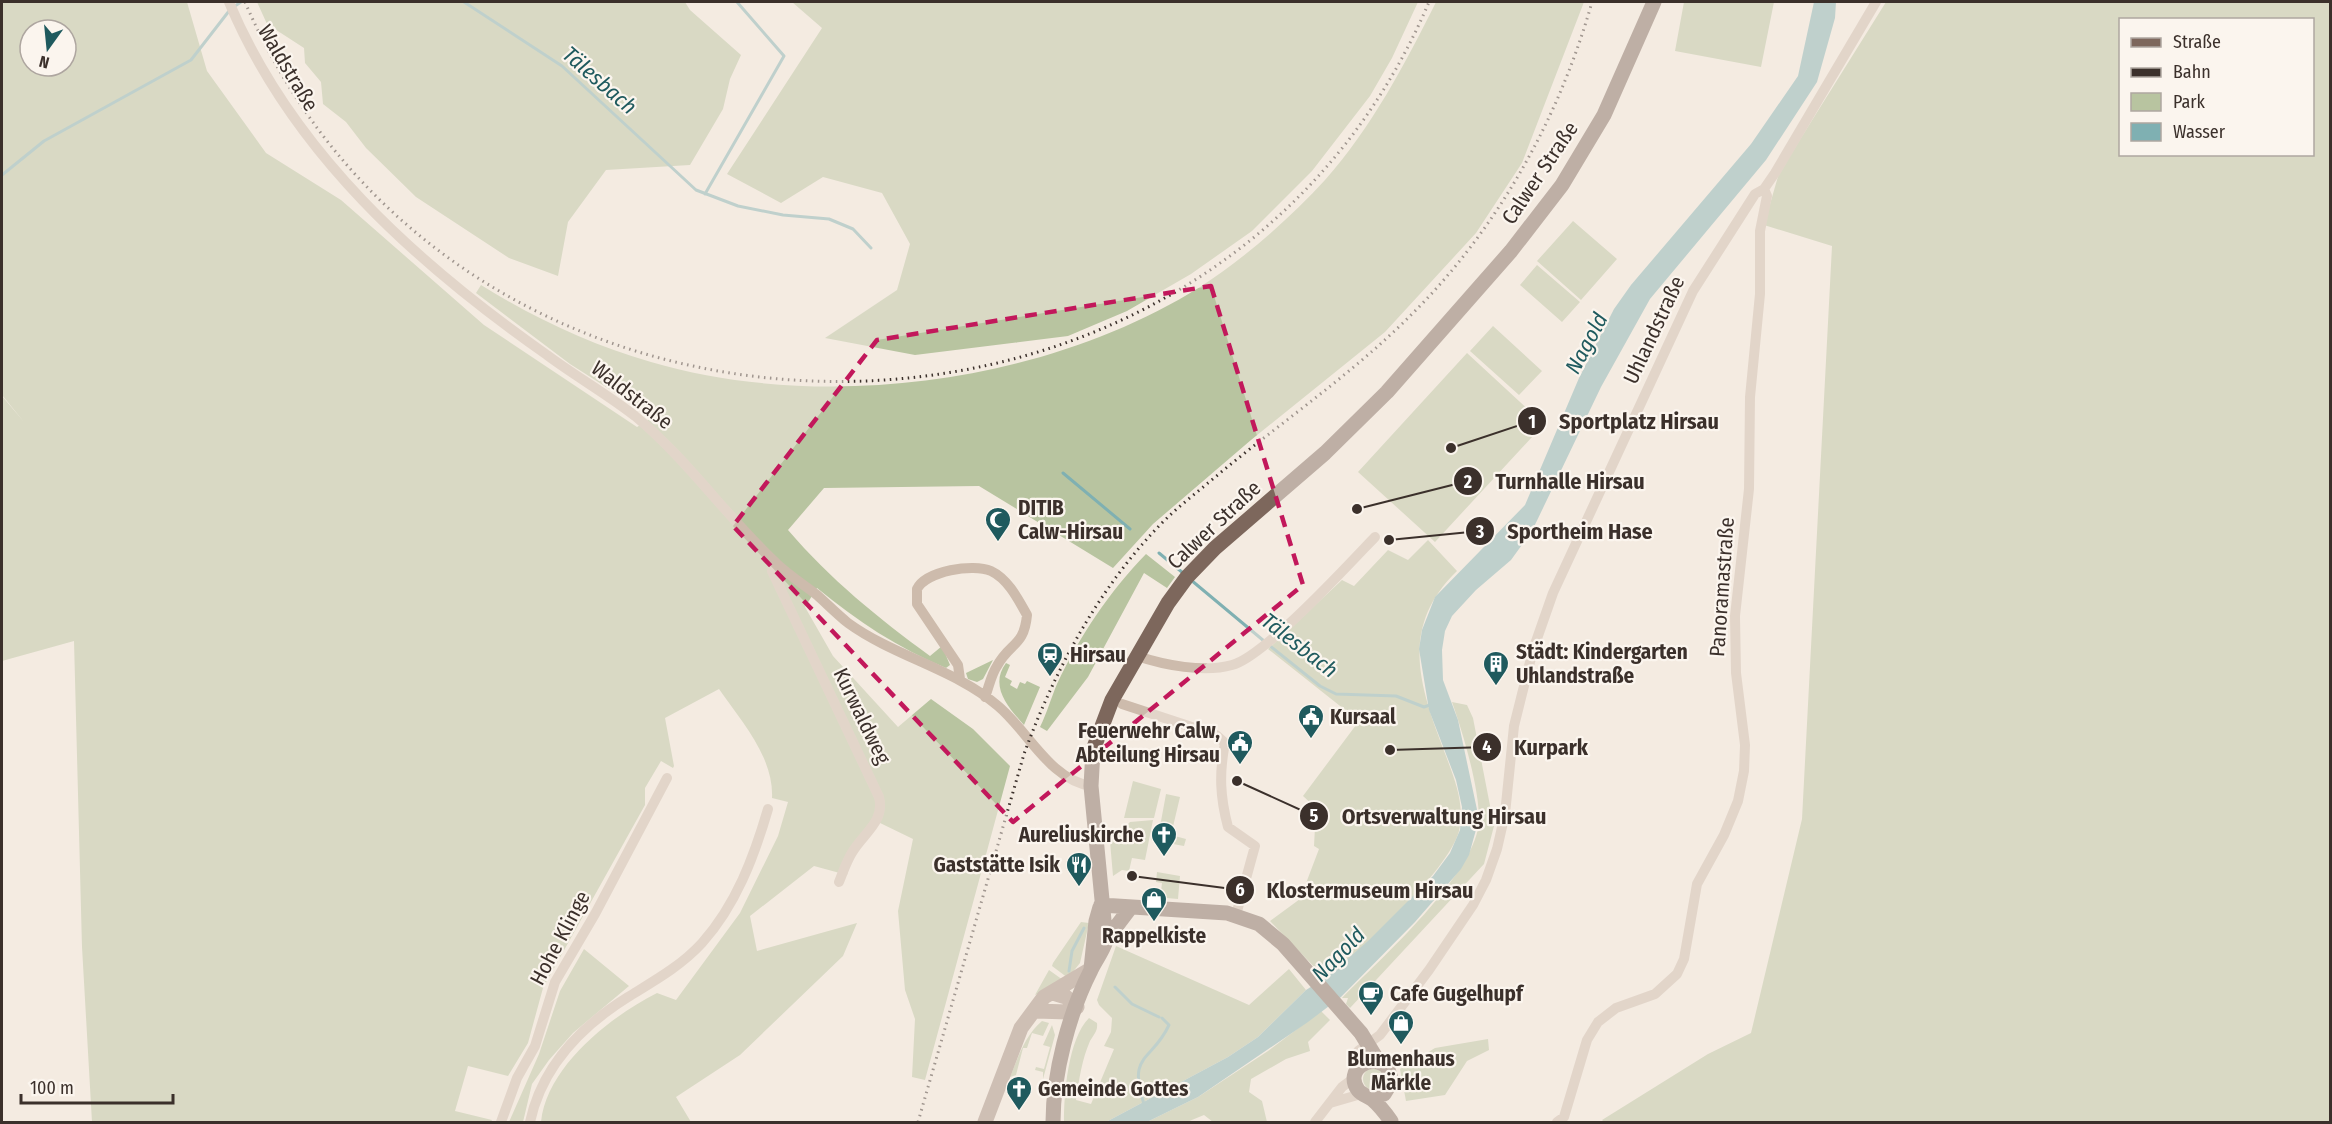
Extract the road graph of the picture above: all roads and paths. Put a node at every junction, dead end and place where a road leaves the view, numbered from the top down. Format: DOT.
graph roads {
  1 [pos="229,2"];
  2 [pos="1654,2"];
  3 [pos="1876,2"];
  4 [pos="1764,189"];
  5 [pos="1375,537"];
  6 [pos="776,563"];
  7 [pos="1137,656"];
  8 [pos="960,679"];
  9 [pos="985,697"];
  10 [pos="1122,704"];
  11 [pos="667,778"];
  12 [pos="1091,786"];
  13 [pos="768,809"];
  14 [pos="838,882"];
  15 [pos="1101,905"];
  16 [pos="1131,907"];
  17 [pos="1236,915"];
  18 [pos="1106,941"];
  19 [pos="1091,969"];
  20 [pos="1053,993"];
  21 [pos="1077,1007"];
  22 [pos="1036,1011"];
  23 [pos="1360,1060"];
  24 [pos="1388,1091"];
  25 [pos="1366,1096"];
  26 [pos="1330,1104"];
  27 [pos="501,1122"];
  28 [pos="530,1122"];
  29 [pos="985,1122"];
  30 [pos="1053,1122"];
  31 [pos="1315,1122"];
  32 [pos="1392,1122"];
  33 [pos="1557,1122"];
  1 -- 6 [label="street, Waldstraße"];
  2 -- 7 [label="main road, Calwer Straße"];
  3 -- 4 [label="street, Uhlandstraße"];
  4 -- 23 [label="street, Uhlandstraße"];
  4 -- 33 [label="street, Panoramastraße"];
  5 -- 7 [label="street"];
  6 -- 8 [label="street, Waldstraße"];
  6 -- 14 [label="street, Kurwaldweg"];
  7 -- 12 [label="main road, Calwer Straße"];
  8 -- 9 [label="street, Waldstraße"];
  8 -- 9 [label="street"];
  9 -- 12 [label="street, Waldstraße"];
  10 -- 17 [label="street"];
  11 -- 27 [label="street, Hohe Klinge"];
  12 -- 15 [label="main road, Calwer Straße"];
  13 -- 28 [label="street"];
  15 -- 16 [label="main road"];
  15 -- 18 [label="main road"];
  15 -- 19 [label="main road"];
  16 -- 17 [label="main road"];
  16 -- 18 [label="main road"];
  17 -- 23 [label="main road"];
  18 -- 19 [label="main road"];
  19 -- 20 [label="main road"];
  19 -- 21 [label="main road"];
  20 -- 21 [label="main road"];
  20 -- 22 [label="main road"];
  21 -- 22 [label="main road"];
  21 -- 30 [label="main road"];
  22 -- 29 [label="main road"];
  23 -- 24 [label="main road"];
  23 -- 25 [label="main road"];
  23 -- 26 [label="street, Uhlandstraße"];
  24 -- 25 [label="main road"];
  24 -- 32 [label="main road"];
  25 -- 26 [label="street"];
  25 -- 32 [label="main road"];
  26 -- 31 [label="street, Uhlandstraße"];
}
